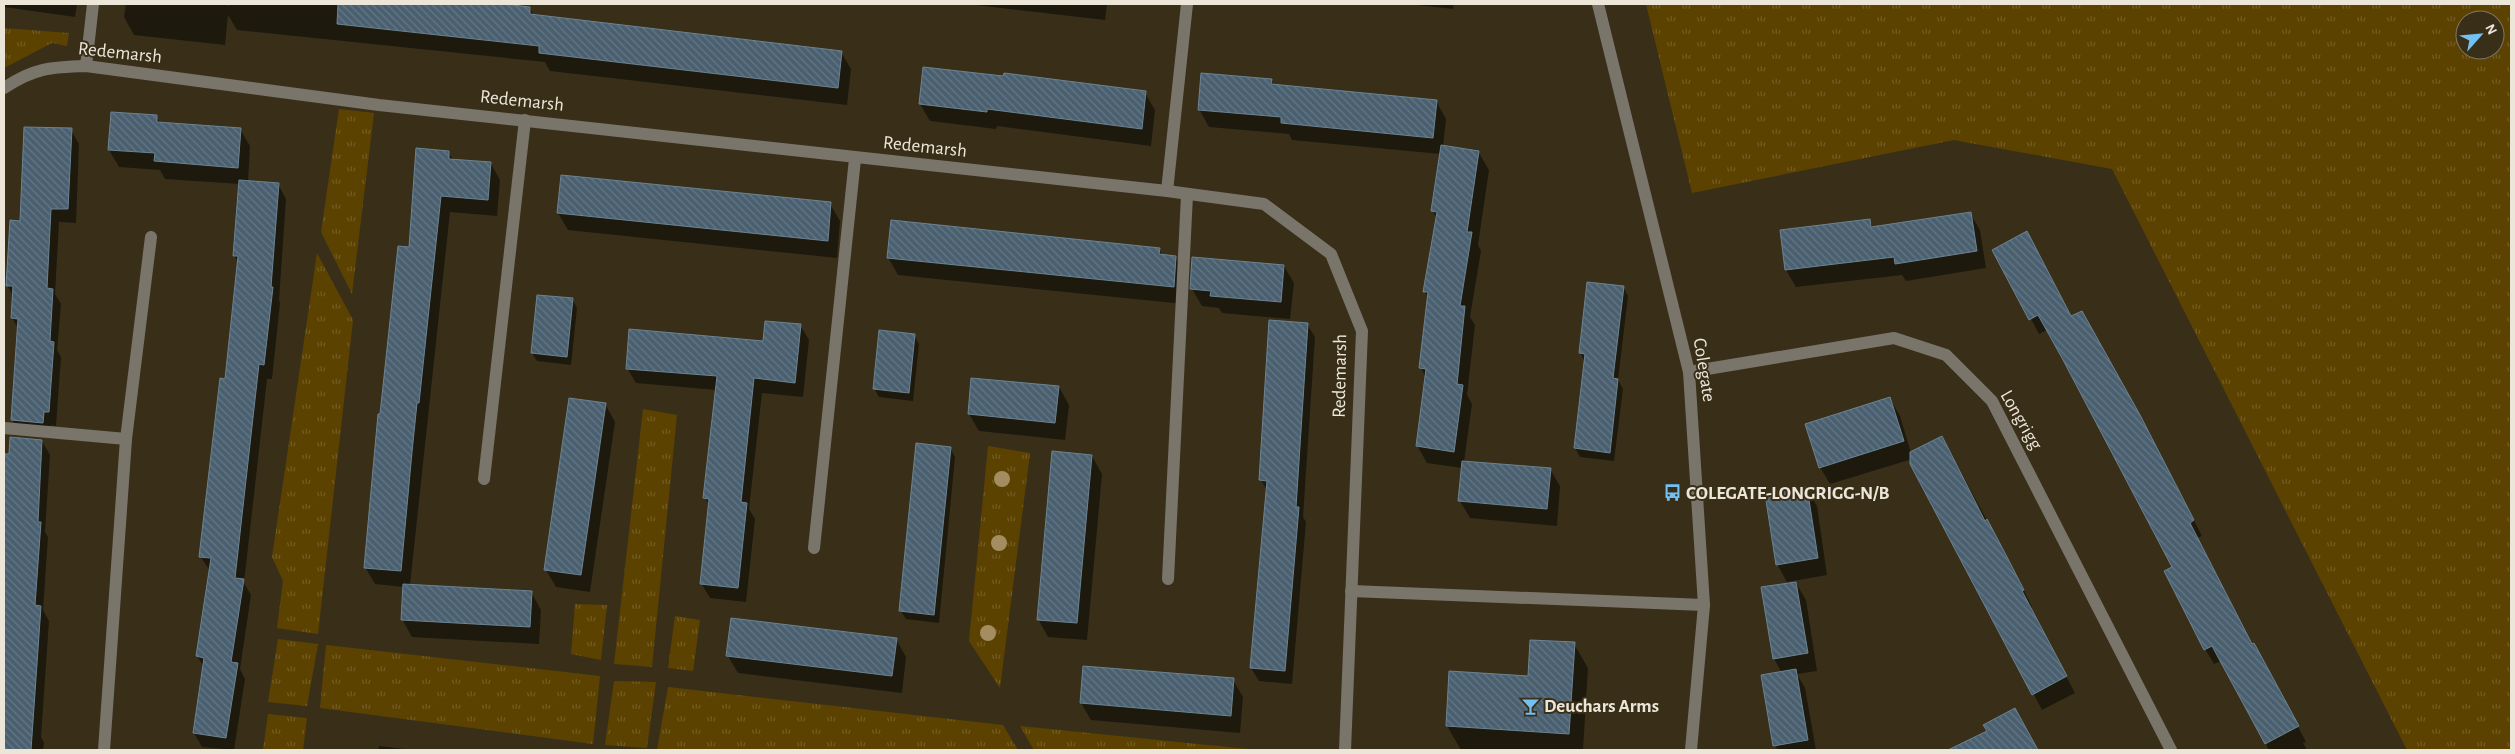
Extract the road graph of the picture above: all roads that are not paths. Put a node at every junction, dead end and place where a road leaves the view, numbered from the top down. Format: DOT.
graph roads {
  1 [pos="93,4"];
  2 [pos="1186,4"];
  3 [pos="1598,4"];
  4 [pos="86,66"];
  5 [pos="4,88"];
  6 [pos="525,120"];
  7 [pos="855,159"];
  8 [pos="1167,191"];
  9 [pos="1187,195"];
  10 [pos="151,237"];
  11 [pos="1689,372"];
  12 [pos="4,428"];
  13 [pos="126,439"];
  14 [pos="484,479"];
  15 [pos="814,548"];
  16 [pos="1168,579"];
  17 [pos="1351,591"];
  18 [pos="1704,605"];
  19 [pos="2167,749"];
  20 [pos="104,750"];
  21 [pos="1345,750"];
  22 [pos="1691,750"];
  1 -- 4 [label="street"];
  2 -- 8 [label="street"];
  3 -- 11 [label="street, Colegate"];
  4 -- 5 [label="street, Redemarsh"];
  4 -- 6 [label="street, Redemarsh"];
  6 -- 7 [label="street, Redemarsh"];
  6 -- 14 [label="street"];
  7 -- 8 [label="street, Redemarsh"];
  7 -- 15 [label="street"];
  8 -- 9 [label="street, Redemarsh"];
  9 -- 16 [label="street"];
  9 -- 17 [label="street, Redemarsh"];
  10 -- 13 [label="street"];
  11 -- 18 [label="street, Colegate"];
  11 -- 19 [label="street, Longrigg"];
  12 -- 13 [label="street"];
  13 -- 20 [label="street"];
  17 -- 18 [label="street"];
  17 -- 21 [label="street, Redemarsh"];
  18 -- 22 [label="street, Colegate"];
}
